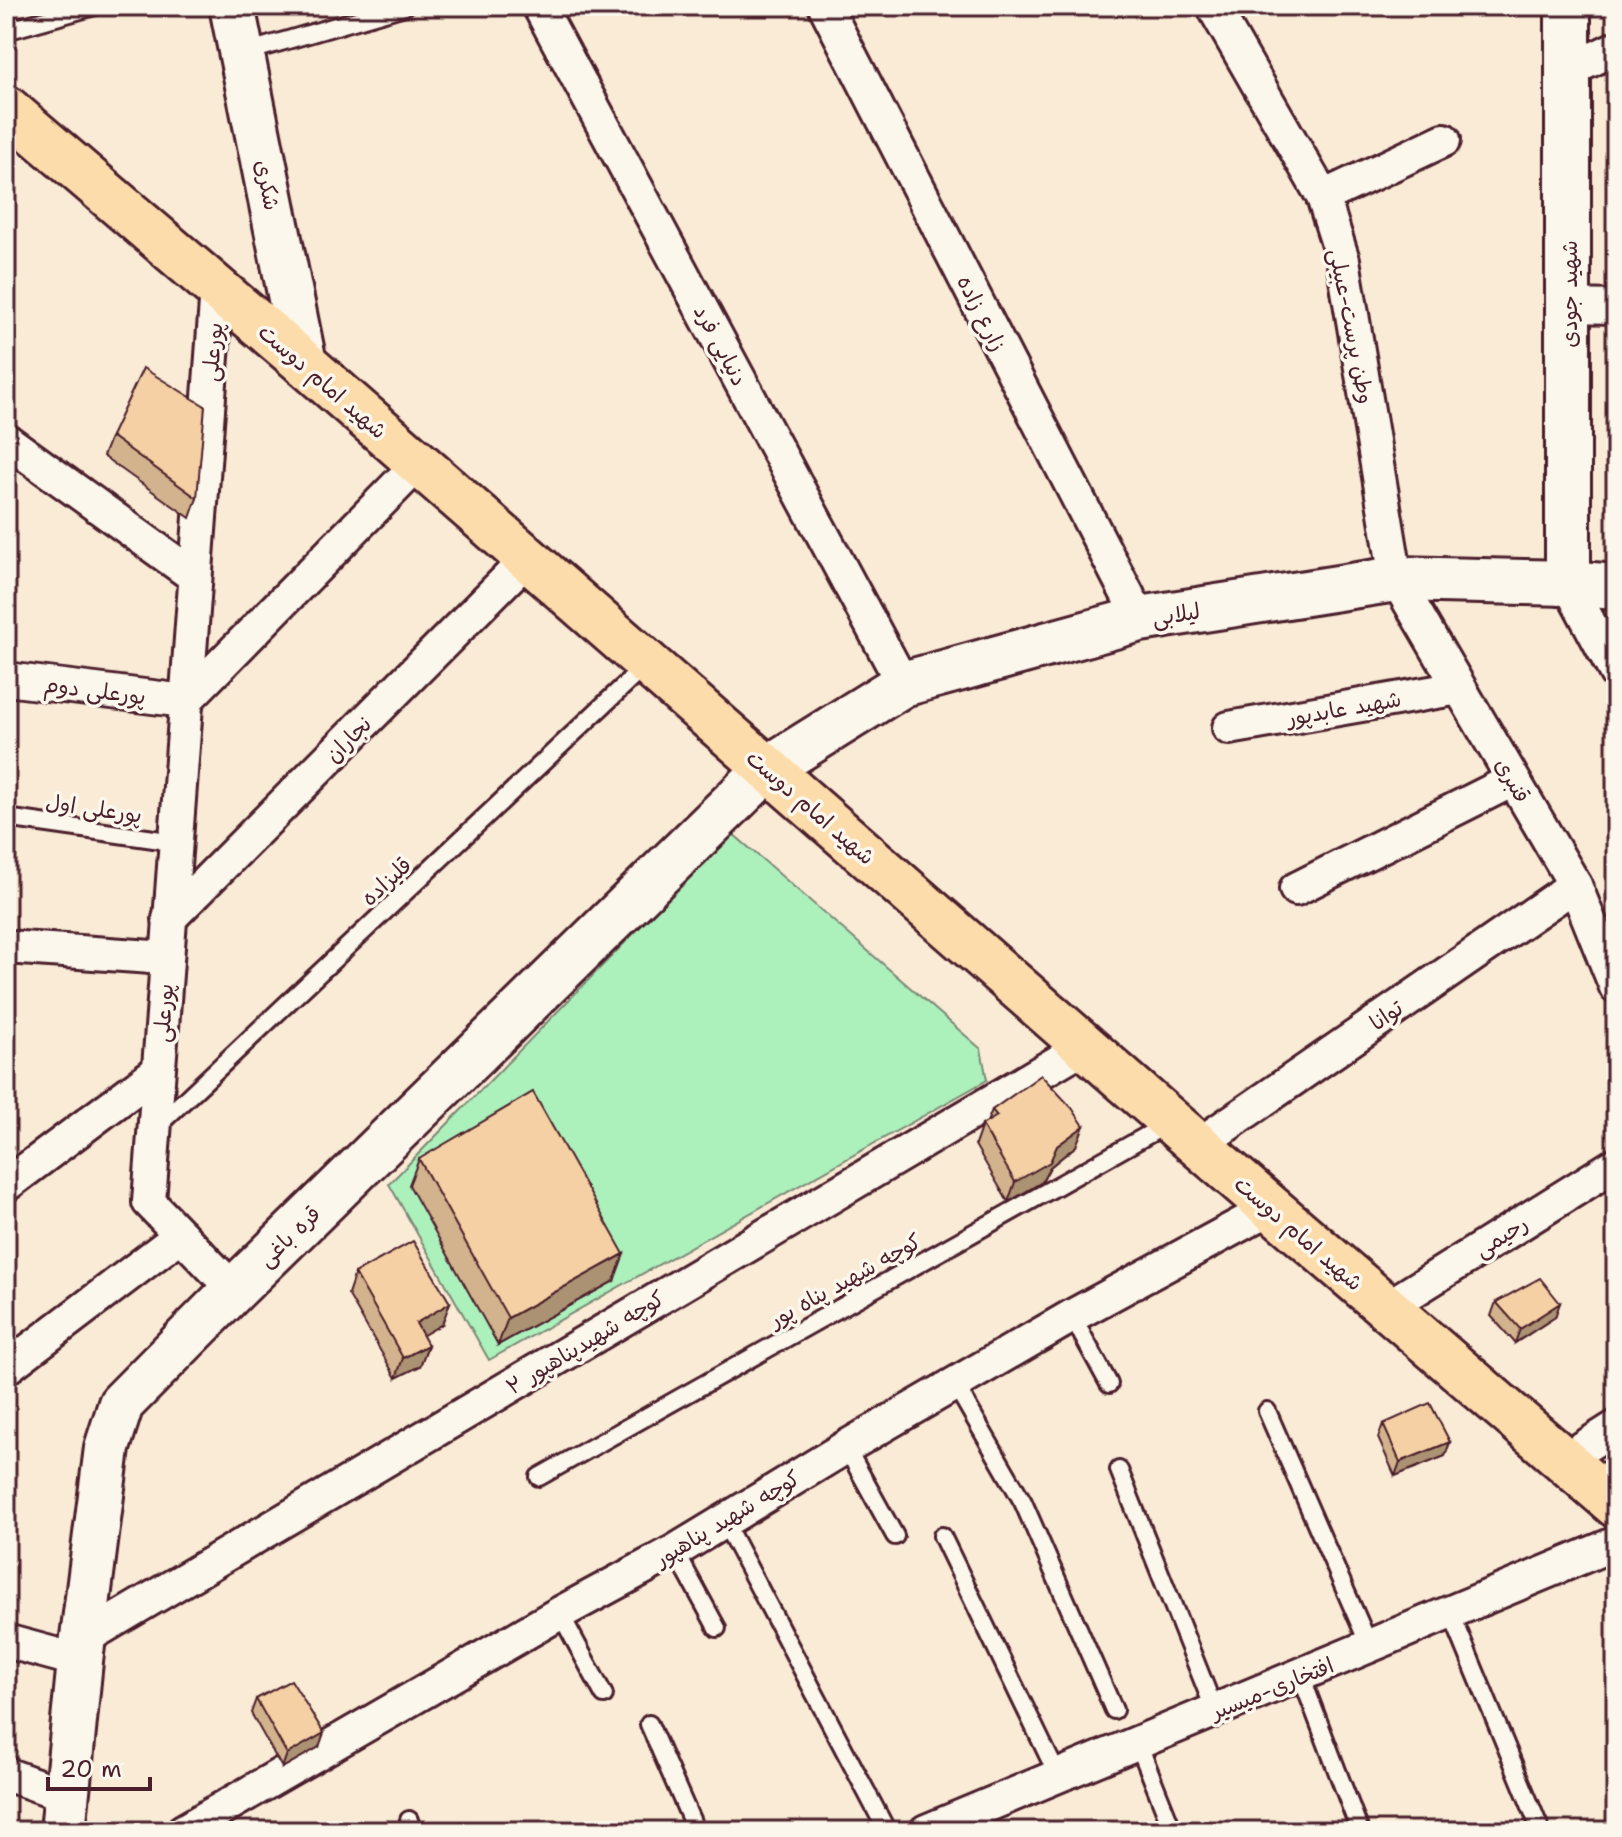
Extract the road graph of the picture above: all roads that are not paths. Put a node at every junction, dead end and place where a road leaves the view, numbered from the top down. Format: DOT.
graph roads {
  1 [pos="95,6"];
  2 [pos="232,6"];
  3 [pos="405,6"];
  4 [pos="539,6"];
  5 [pos="825,6"];
  6 [pos="1213,6"];
  7 [pos="1568,6"];
  8 [pos="6,31"];
  9 [pos="1616,48"];
  10 [pos="241,53"];
  11 [pos="1570,70"];
  12 [pos="6,108"];
  13 [pos="1444,140"];
  14 [pos="1323,197"];
  15 [pos="217,289"];
  16 [pos="1569,306"];
  17 [pos="1616,307"];
  18 [pos="304,363"];
  19 [pos="6,440"];
  20 [pos="418,464"];
  21 [pos="527,559"];
  22 [pos="194,576"];
  23 [pos="1396,579"];
  24 [pos="1568,583"];
  25 [pos="1616,587"];
  26 [pos="1140,619"];
  27 [pos="647,664"];
  28 [pos="1616,673"];
  29 [pos="6,679"];
  30 [pos="903,684"];
  31 [pos="1459,688"];
  32 [pos="185,701"];
  33 [pos="1229,728"];
  34 [pos="767,769"];
  35 [pos="1513,780"];
  36 [pos="6,818"];
  37 [pos="175,842"];
  38 [pos="1575,885"];
  39 [pos="1296,889"];
  40 [pos="169,919"];
  41 [pos="6,947"];
  42 [pos="167,958"];
  43 [pos="1616,987"];
  44 [pos="1085,1046"];
  45 [pos="158,1071"];
  46 [pos="154,1129"];
  47 [pos="1185,1133"];
  48 [pos="1616,1164"];
  49 [pos="6,1185"];
  50 [pos="1271,1208"];
  51 [pos="181,1235"];
  52 [pos="234,1290"];
  53 [pos="1386,1308"];
  54 [pos="1072,1316"];
  55 [pos="6,1368"];
  56 [pos="955,1384"];
  57 [pos="1109,1384"];
  58 [pos="1267,1411"];
  59 [pos="1616,1427"];
  60 [pos="846,1447"];
  61 [pos="1562,1461"];
  62 [pos="1119,1470"];
  63 [pos="539,1477"];
  64 [pos="1616,1505"];
  65 [pos="724,1521"];
  66 [pos="895,1536"];
  67 [pos="942,1536"];
  68 [pos="1616,1543"];
  69 [pos="675,1551"];
  70 [pos="560,1613"];
  71 [pos="1451,1613"];
  72 [pos="717,1628"];
  73 [pos="6,1641"];
  74 [pos="1370,1647"];
  75 [pos="83,1650"];
  76 [pos="1301,1676"];
  77 [pos="604,1695"];
  78 [pos="1114,1710"];
  79 [pos="1215,1711"];
  80 [pos="649,1724"];
  81 [pos="1138,1743"];
  82 [pos="6,1774"];
  83 [pos="1058,1776"];
  84 [pos="65,1814"];
  85 [pos="183,1831"];
  86 [pos="696,1831"];
  87 [pos="887,1831"];
  88 [pos="926,1831"];
  89 [pos="1173,1831"];
  90 [pos="1360,1831"];
  91 [pos="1541,1831"];
  1 -- 8 [label="lane"];
  2 -- 10 [label="main road, شکری"];
  3 -- 10 [label="lane"];
  4 -- 30 [label="street, دنیایی فرد"];
  5 -- 26 [label="street, زارع زاده"];
  6 -- 14 [label="street, وطن پرست-عبیلی"];
  7 -- 11 [label="main road, شهید جودی"];
  9 -- 11 [label="street"];
  10 -- 18 [label="main road, شکری"];
  11 -- 16 [label="main road, شهید جودی"];
  12 -- 15 [label="main road, شهید امام دوست"];
  13 -- 14 [label="street"];
  14 -- 23 [label="street, وطن پرست-عبیلی"];
  15 -- 18 [label="main road, شهید امام دوست"];
  15 -- 22 [label="street, پورعلی"];
  16 -- 17 [label="street"];
  16 -- 24 [label="main road, شهید جودی"];
  18 -- 20 [label="main road, شهید امام دوست"];
  19 -- 22 [label="street"];
  20 -- 21 [label="main road, شهید امام دوست"];
  20 -- 32 [label="street"];
  21 -- 27 [label="main road, شهید امام دوست"];
  21 -- 40 [label="street, نجاران"];
  22 -- 32 [label="street, پورعلی"];
  23 -- 24 [label="main road, لیلابی"];
  23 -- 26 [label="main road, لیلابی"];
  23 -- 31 [label="street, قنبری"];
  24 -- 25 [label="main road, لیلابی"];
  24 -- 28 [label="street"];
  26 -- 30 [label="main road, لیلابی"];
  27 -- 34 [label="main road, شهید امام دوست"];
  27 -- 46 [label="lane, قلیزاده"];
  29 -- 32 [label="street, پورعلی دوم"];
  30 -- 34 [label="main road, لیلابی"];
  31 -- 33 [label="street, شهید عابدپور"];
  31 -- 35 [label="street, قنبری"];
  32 -- 37 [label="street, پورعلی"];
  34 -- 44 [label="main road, شهید امام دوست"];
  34 -- 52 [label="main road, قره باغی"];
  35 -- 38 [label="street, قنبری"];
  35 -- 39 [label="street"];
  36 -- 37 [label="lane, پورعلی اول"];
  37 -- 40 [label="street, پورعلی"];
  38 -- 43 [label="street, قنبری"];
  38 -- 47 [label="street, توانا"];
  40 -- 42 [label="street, پورعلی"];
  41 -- 42 [label="street"];
  42 -- 45 [label="street, پورعلی"];
  44 -- 47 [label="main road, شهید امام دوست"];
  44 -- 75 [label="street, ۲ کوچه شهیدپناهپور"];
  45 -- 46 [label="street, پورعلی"];
  45 -- 49 [label="street"];
  46 -- 51 [label="street, پورعلی"];
  47 -- 50 [label="main road, شهید امام دوست"];
  47 -- 63 [label="lane, کوچه شهید پناه پور"];
  48 -- 53 [label="street, رحیمی"];
  50 -- 53 [label="main road, شهید امام دوست"];
  50 -- 54 [label="street, کوچه شهید پناهپور"];
  51 -- 52 [label="street, پورعلی"];
  51 -- 55 [label="street"];
  52 -- 75 [label="main road, قره باغی"];
  53 -- 61 [label="main road, شهید امام دوست"];
  54 -- 56 [label="street, کوچه شهید پناهپور"];
  54 -- 57 [label="lane"];
  56 -- 60 [label="street, کوچه شهید پناهپور"];
  56 -- 78 [label="lane"];
  58 -- 74 [label="lane"];
  59 -- 61 [label="street"];
  60 -- 65 [label="street, کوچه شهید پناهپور"];
  60 -- 66 [label="lane"];
  61 -- 64 [label="main road, شهید امام دوست"];
  62 -- 79 [label="lane"];
  65 -- 69 [label="street, کوچه شهید پناهپور"];
  65 -- 87 [label="lane"];
  67 -- 83 [label="lane"];
  68 -- 71 [label="street, افتخاری-میسیر"];
  69 -- 70 [label="street, کوچه شهید پناهپور"];
  69 -- 72 [label="lane"];
  70 -- 77 [label="lane"];
  70 -- 85 [label="street, کوچه شهید پناهپور"];
  71 -- 74 [label="street, افتخاری-میسیر"];
  71 -- 91 [label="lane"];
  73 -- 75 [label="street"];
  74 -- 76 [label="street, افتخاری-میسیر"];
  75 -- 84 [label="main road, قره باغی"];
  76 -- 79 [label="street, افتخاری-میسیر"];
  76 -- 90 [label="lane"];
  79 -- 81 [label="street, افتخاری-میسیر"];
  80 -- 86 [label="lane"];
  81 -- 83 [label="street, افتخاری-میسیر"];
  81 -- 89 [label="lane"];
  82 -- 84 [label="street"];
  83 -- 88 [label="street, افتخاری-میسیر"];
}
